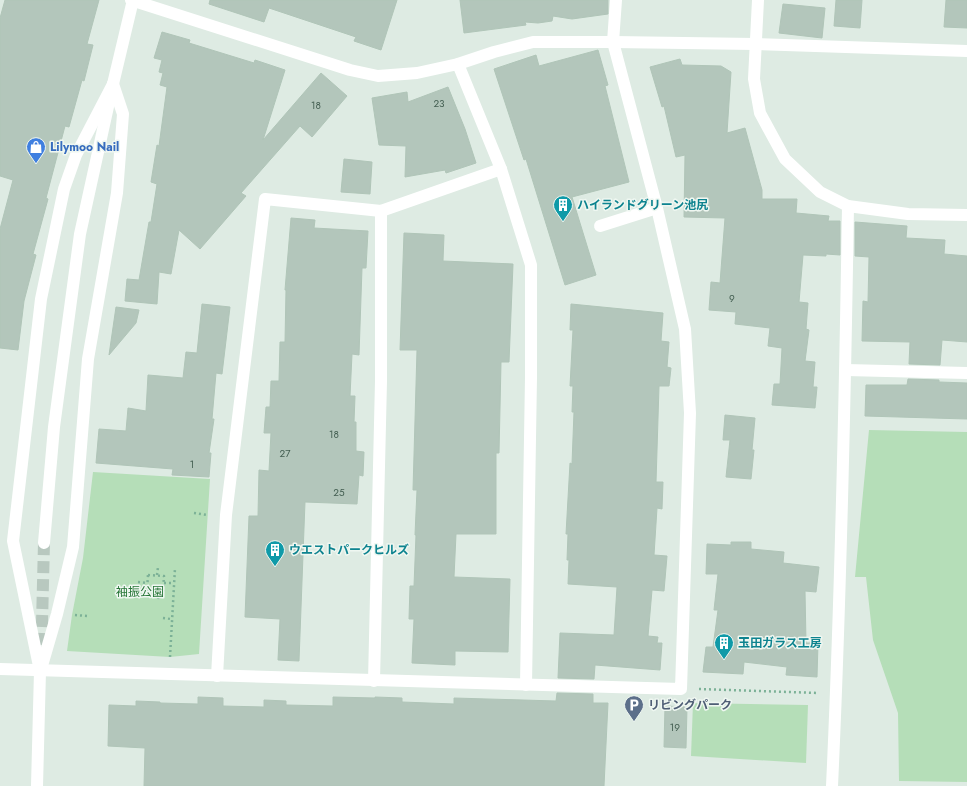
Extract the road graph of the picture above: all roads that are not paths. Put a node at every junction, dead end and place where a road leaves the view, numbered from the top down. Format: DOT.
graph roads {
  1 [pos="132,0"];
  2 [pos="616,0"];
  3 [pos="758,0"];
  4 [pos="613,42"];
  5 [pos="755,44"];
  6 [pos="967,51"];
  7 [pos="458,64"];
  8 [pos="113,84"];
  9 [pos="501,169"];
  10 [pos="848,206"];
  11 [pos="657,208"];
  12 [pos="381,211"];
  13 [pos="967,215"];
  14 [pos="600,226"];
  15 [pos="846,370"];
  16 [pos="967,373"];
  17 [pos="44,543"];
  18 [pos="0,670"];
  19 [pos="40,671"];
  20 [pos="217,676"];
  21 [pos="374,680"];
  22 [pos="526,685"];
  23 [pos="37,786"];
  24 [pos="832,786"];
  1 -- 7 [label="street"];
  1 -- 8 [label="street"];
  2 -- 4 [label="street"];
  3 -- 5 [label="street"];
  4 -- 5 [label="street"];
  4 -- 7 [label="street"];
  4 -- 11 [label="street"];
  5 -- 6 [label="street"];
  5 -- 10 [label="street"];
  7 -- 9 [label="street"];
  8 -- 17 [label="street"];
  8 -- 19 [label="street"];
  8 -- 19 [label="street"];
  9 -- 12 [label="street"];
  9 -- 22 [label="street"];
  10 -- 13 [label="street"];
  10 -- 15 [label="street"];
  11 -- 14 [label="street"];
  11 -- 22 [label="street"];
  12 -- 20 [label="street"];
  12 -- 21 [label="street"];
  15 -- 16 [label="street"];
  15 -- 24 [label="street"];
  18 -- 19 [label="street"];
  19 -- 20 [label="street"];
  19 -- 23 [label="street"];
  20 -- 21 [label="street"];
  21 -- 22 [label="street"];
}
